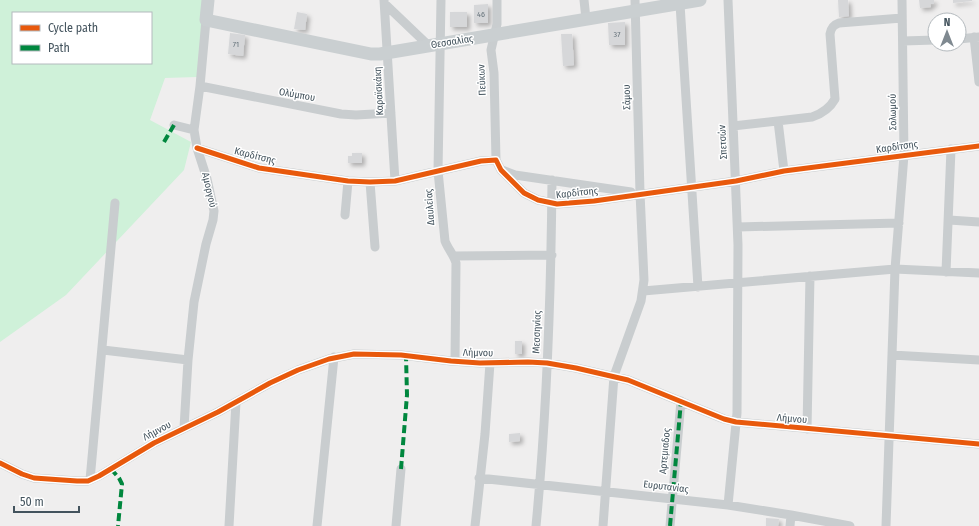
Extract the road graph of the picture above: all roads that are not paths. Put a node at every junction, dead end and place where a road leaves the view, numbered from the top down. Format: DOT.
graph roads {
  1 [pos="208,0"];
  2 [pos="441,0"];
  3 [pos="497,0"];
  4 [pos="584,0"];
  5 [pos="700,0"];
  6 [pos="728,0"];
  7 [pos="902,0"];
  8 [pos="384,2"];
  9 [pos="680,4"];
  10 [pos="635,6"];
  11 [pos="902,18"];
  12 [pos="586,19"];
  13 [pos="206,20"];
  14 [pos="495,35"];
  15 [pos="977,37"];
  16 [pos="967,38"];
  17 [pos="927,40"];
  18 [pos="903,41"];
  19 [pos="434,45"];
  20 [pos="388,52"];
  21 [pos="979,82"];
  22 [pos="200,86"];
  23 [pos="390,113"];
  24 [pos="778,121"];
  25 [pos="174,125"];
  26 [pos="733,126"];
  27 [pos="194,130"];
  28 [pos="979,146"];
  29 [pos="197,148"];
  30 [pos="952,149"];
  31 [pos="904,155"];
  32 [pos="496,160"];
  33 [pos="501,170"];
  34 [pos="438,171"];
  35 [pos="784,171"];
  36 [pos="552,180"];
  37 [pos="348,181"];
  38 [pos="395,181"];
  39 [pos="736,181"];
  40 [pos="370,182"];
  41 [pos="692,187"];
  42 [pos="640,193"];
  43 [pos="115,203"];
  44 [pos="552,204"];
  45 [pos="345,215"];
  46 [pos="949,220"];
  47 [pos="979,222"];
  48 [pos="899,223"];
  49 [pos="738,227"];
  50 [pos="375,247"];
  51 [pos="552,255"];
  52 [pos="454,256"];
  53 [pos="895,269"];
  54 [pos="946,272"];
  55 [pos="979,273"];
  56 [pos="810,276"];
  57 [pos="738,283"];
  58 [pos="698,286"];
  59 [pos="643,291"];
  60 [pos="102,350"];
  61 [pos="892,355"];
  62 [pos="334,358"];
  63 [pos="188,360"];
  64 [pos="979,360"];
  65 [pos="456,361"];
  66 [pos="490,363"];
  67 [pos="547,363"];
  68 [pos="614,376"];
  69 [pos="680,401"];
  70 [pos="236,402"];
  71 [pos="736,422"];
  72 [pos="184,428"];
  73 [pos="807,429"];
  74 [pos="889,437"];
  75 [pos="979,444"];
  76 [pos="0,463"];
  77 [pos="401,469"];
  78 [pos="479,478"];
  79 [pos="90,480"];
  80 [pos="540,484"];
  81 [pos="606,491"];
  82 [pos="672,499"];
  83 [pos="728,505"];
  84 [pos="791,514"];
  85 [pos="229,526"];
  86 [pos="317,526"];
  87 [pos="396,526"];
  88 [pos="474,526"];
  89 [pos="536,526"];
  90 [pos="603,526"];
  91 [pos="670,526"];
  92 [pos="790,526"];
  93 [pos="850,526"];
  94 [pos="886,526"];
  1 -- 13 [label="street, Αμοργού"];
  2 -- 19 [label="street, Δαυλείας"];
  3 -- 14 [label="street, Πεύκων"];
  4 -- 12 [label="street"];
  5 -- 9 [label="street, Θεσσαλίας"];
  6 -- 26 [label="street, Σπετσών"];
  7 -- 11 [label="street, Σολωμού"];
  8 -- 19 [label="street"];
  8 -- 20 [label="street, Καραϊσκάκη"];
  9 -- 10 [label="street, Θεσσαλίας"];
  9 -- 41 [label="street"];
  10 -- 12 [label="street, Θεσσαλίας"];
  10 -- 42 [label="street, Σάμου"];
  11 -- 18 [label="street, Σολωμού"];
  11 -- 24 [label="street"];
  12 -- 14 [label="street, Θεσσαλίας"];
  13 -- 20 [label="street, Θεσσαλίας"];
  13 -- 22 [label="street, Αμοργού"];
  14 -- 19 [label="street, Θεσσαλίας"];
  14 -- 32 [label="street, Πεύκων"];
  15 -- 16 [label="street"];
  15 -- 21 [label="street"];
  17 -- 18 [label="street"];
  18 -- 31 [label="street, Σολωμού"];
  19 -- 20 [label="street, Θεσσαλίας"];
  19 -- 34 [label="street, Δαυλείας"];
  20 -- 23 [label="street, Καραϊσκάκη"];
  22 -- 23 [label="street, Ολύμπου"];
  22 -- 27 [label="street, Αμοργού"];
  23 -- 38 [label="street, Καραϊσκάκη"];
  24 -- 26 [label="street"];
  24 -- 35 [label="street"];
  25 -- 27 [label="street"];
  26 -- 39 [label="street, Σπετσών"];
  27 -- 29 [label="street, Αμοργού"];
  28 -- 30 [label="street, Καρδίτσης"];
  29 -- 37 [label="street, Καρδίτσης"];
  29 -- 63 [label="street, Αμοργού"];
  30 -- 31 [label="street, Καρδίτσης"];
  30 -- 46 [label="street"];
  31 -- 35 [label="street, Καρδίτσης"];
  31 -- 48 [label="street, Σολωμού"];
  32 -- 33 [label="street, Καρδίτσης"];
  32 -- 34 [label="street, Καρδίτσης"];
  33 -- 36 [label="street"];
  33 -- 44 [label="street, Καρδίτσης"];
  34 -- 38 [label="street, Καρδίτσης"];
  34 -- 52 [label="street, Δαυλείας"];
  35 -- 39 [label="street, Καρδίτσης"];
  36 -- 42 [label="street"];
  36 -- 44 [label="street, Μεσσηνίας"];
  37 -- 40 [label="street, Καρδίτσης"];
  37 -- 45 [label="street"];
  38 -- 40 [label="street, Καρδίτσης"];
  39 -- 41 [label="street, Καρδίτσης"];
  39 -- 49 [label="street, Σπετσών"];
  40 -- 50 [label="street"];
  41 -- 42 [label="street, Καρδίτσης"];
  41 -- 58 [label="street"];
  42 -- 44 [label="street, Καρδίτσης"];
  42 -- 59 [label="street, Σάμου"];
  43 -- 60 [label="street"];
  44 -- 51 [label="street, Μεσσηνίας"];
  46 -- 47 [label="street"];
  46 -- 54 [label="street"];
  48 -- 49 [label="street"];
  48 -- 53 [label="street, Σολωμού"];
  49 -- 57 [label="street, Σπετσών"];
  51 -- 52 [label="street"];
  51 -- 67 [label="street, Μεσσηνίας"];
  52 -- 65 [label="street, Δαυλείας"];
  53 -- 54 [label="street"];
  53 -- 56 [label="street"];
  53 -- 61 [label="street, Σολωμού"];
  54 -- 55 [label="street"];
  56 -- 57 [label="street"];
  56 -- 73 [label="street"];
  57 -- 58 [label="street"];
  57 -- 71 [label="street, Σπετσών"];
  58 -- 59 [label="street"];
  59 -- 68 [label="street, Σάμου"];
  60 -- 63 [label="street"];
  60 -- 79 [label="street"];
  61 -- 64 [label="street"];
  61 -- 74 [label="street, Σολωμού"];
  62 -- 65 [label="street, Λήμνου"];
  62 -- 70 [label="street, Λήμνου"];
  62 -- 86 [label="street"];
  63 -- 72 [label="street, Αμοργού"];
  65 -- 66 [label="street, Λήμνου"];
  66 -- 67 [label="street, Λήμνου"];
  66 -- 78 [label="street"];
  67 -- 68 [label="street, Λήμνου"];
  67 -- 80 [label="street, Μεσσηνίας"];
  68 -- 69 [label="street, Λήμνου"];
  68 -- 81 [label="street, Σάμου"];
  69 -- 71 [label="street, Λήμνου"];
  69 -- 82 [label="street, Αρτεμιαδος"];
  70 -- 72 [label="street, Λήμνου"];
  70 -- 85 [label="street"];
  71 -- 73 [label="street, Λήμνου"];
  71 -- 83 [label="street, Σπετσών"];
  72 -- 79 [label="street, Λήμνου"];
  73 -- 74 [label="street, Λήμνου"];
  74 -- 75 [label="street, Λήμνου"];
  74 -- 94 [label="street, Σολωμού"];
  76 -- 79 [label="street, Λήμνου"];
  77 -- 87 [label="street"];
  78 -- 80 [label="street, Ευρυτανίας"];
  78 -- 88 [label="street"];
  80 -- 81 [label="street, Ευρυτανίας"];
  80 -- 89 [label="street, Μεσσηνίας"];
  81 -- 82 [label="street, Ευρυτανίας"];
  81 -- 90 [label="street, Σάμου"];
  82 -- 83 [label="street, Ευρυτανίας"];
  82 -- 91 [label="street, Αρτεμιαδος"];
  83 -- 84 [label="street, Ευρυτανίας"];
  84 -- 92 [label="street"];
  84 -- 93 [label="street, Ευρυτανίας"];
}
